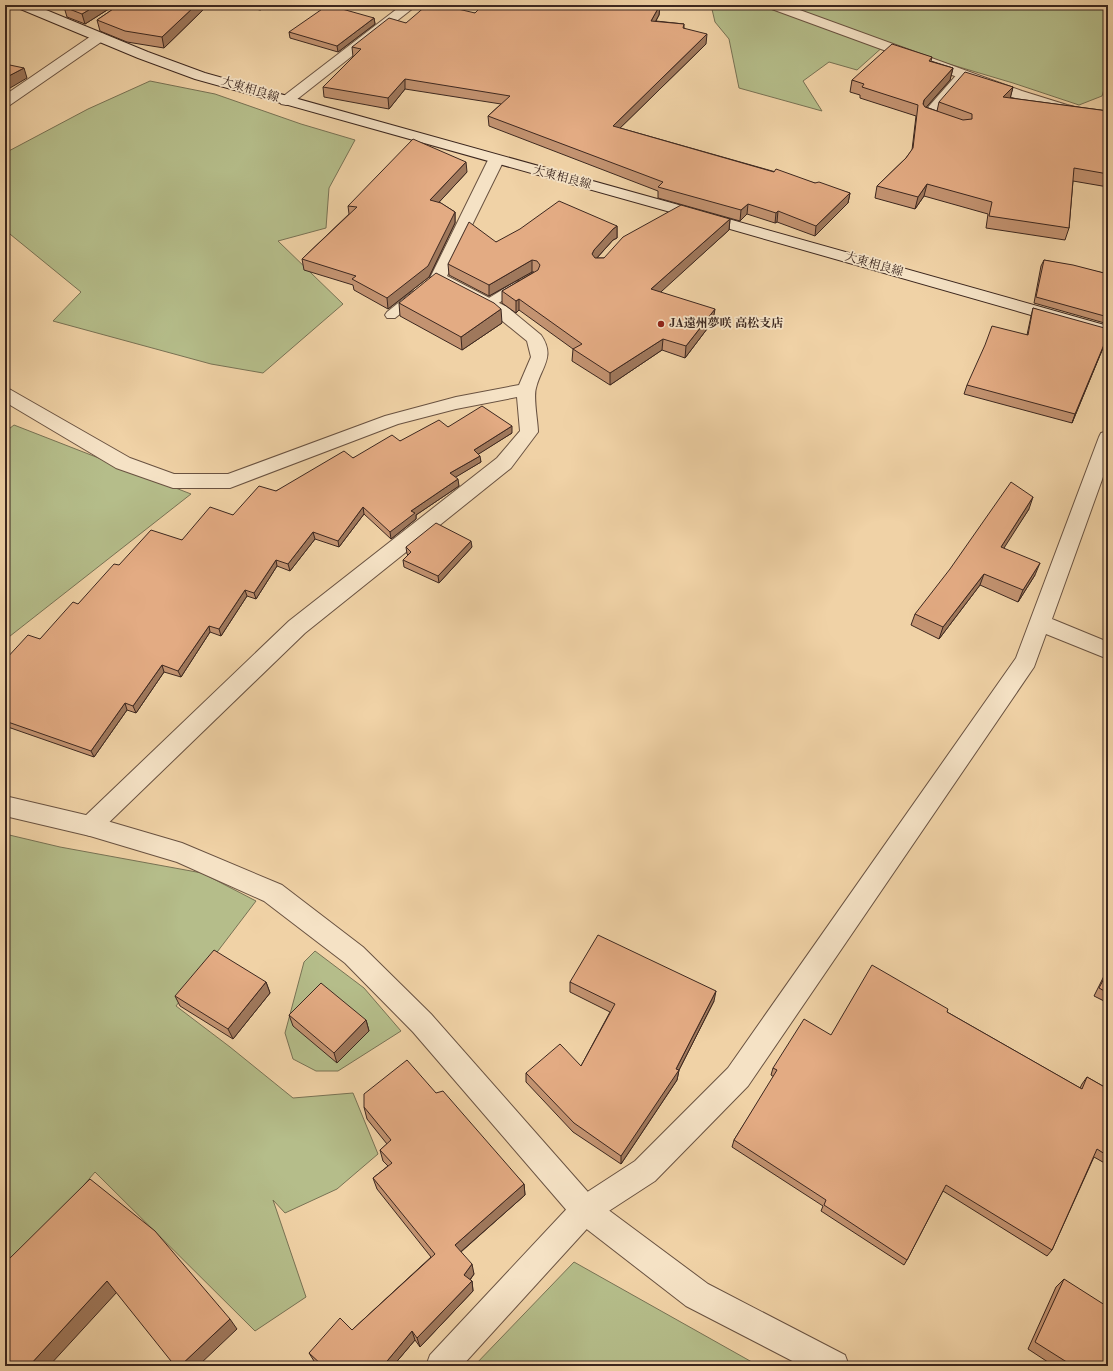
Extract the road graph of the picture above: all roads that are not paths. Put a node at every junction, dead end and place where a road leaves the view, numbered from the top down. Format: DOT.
graph roads {
  1 [pos="23,5"];
  2 [pos="410,5"];
  3 [pos="774,5"];
  4 [pos="94,31"];
  5 [pos="962,74"];
  6 [pos="286,101"];
  7 [pos="5,102"];
  8 [pos="1108,119"];
  9 [pos="949,123"];
  10 [pos="496,160"];
  11 [pos="680,210"];
  12 [pos="666,217"];
  13 [pos="438,278"];
  14 [pos="526,281"];
  15 [pos="488,304"];
  16 [pos="391,316"];
  17 [pos="1108,332"];
  18 [pos="526,389"];
  19 [pos="5,394"];
  20 [pos="1108,436"];
  21 [pos="1040,623"];
  22 [pos="1108,651"];
  23 [pos="5,806"];
  24 [pos="90,826"];
  25 [pos="585,1210"];
  26 [pos="441,1366"];
  27 [pos="834,1366"];
  1 -- 4 [label="street, 大東相良線"];
  2 -- 6 [label="street"];
  3 -- 5 [label="street"];
  4 -- 6 [label="street, 大東相良線"];
  4 -- 7 [label="street"];
  5 -- 8 [label="street"];
  5 -- 9 [label="lane"];
  6 -- 10 [label="street, 大東相良線"];
  10 -- 11 [label="street, 大東相良線"];
  10 -- 13 [label="street"];
  11 -- 12 [label="lane"];
  11 -- 17 [label="street, 大東相良線"];
  13 -- 15 [label="street"];
  13 -- 16 [label="lane"];
  14 -- 15 [label="lane"];
  15 -- 18 [label="street"];
  18 -- 19 [label="street"];
  18 -- 24 [label="street"];
  20 -- 21 [label="street"];
  21 -- 22 [label="street"];
  21 -- 25 [label="street"];
  23 -- 24 [label="street"];
  24 -- 25 [label="street"];
  25 -- 26 [label="street"];
  25 -- 27 [label="street"];
}
